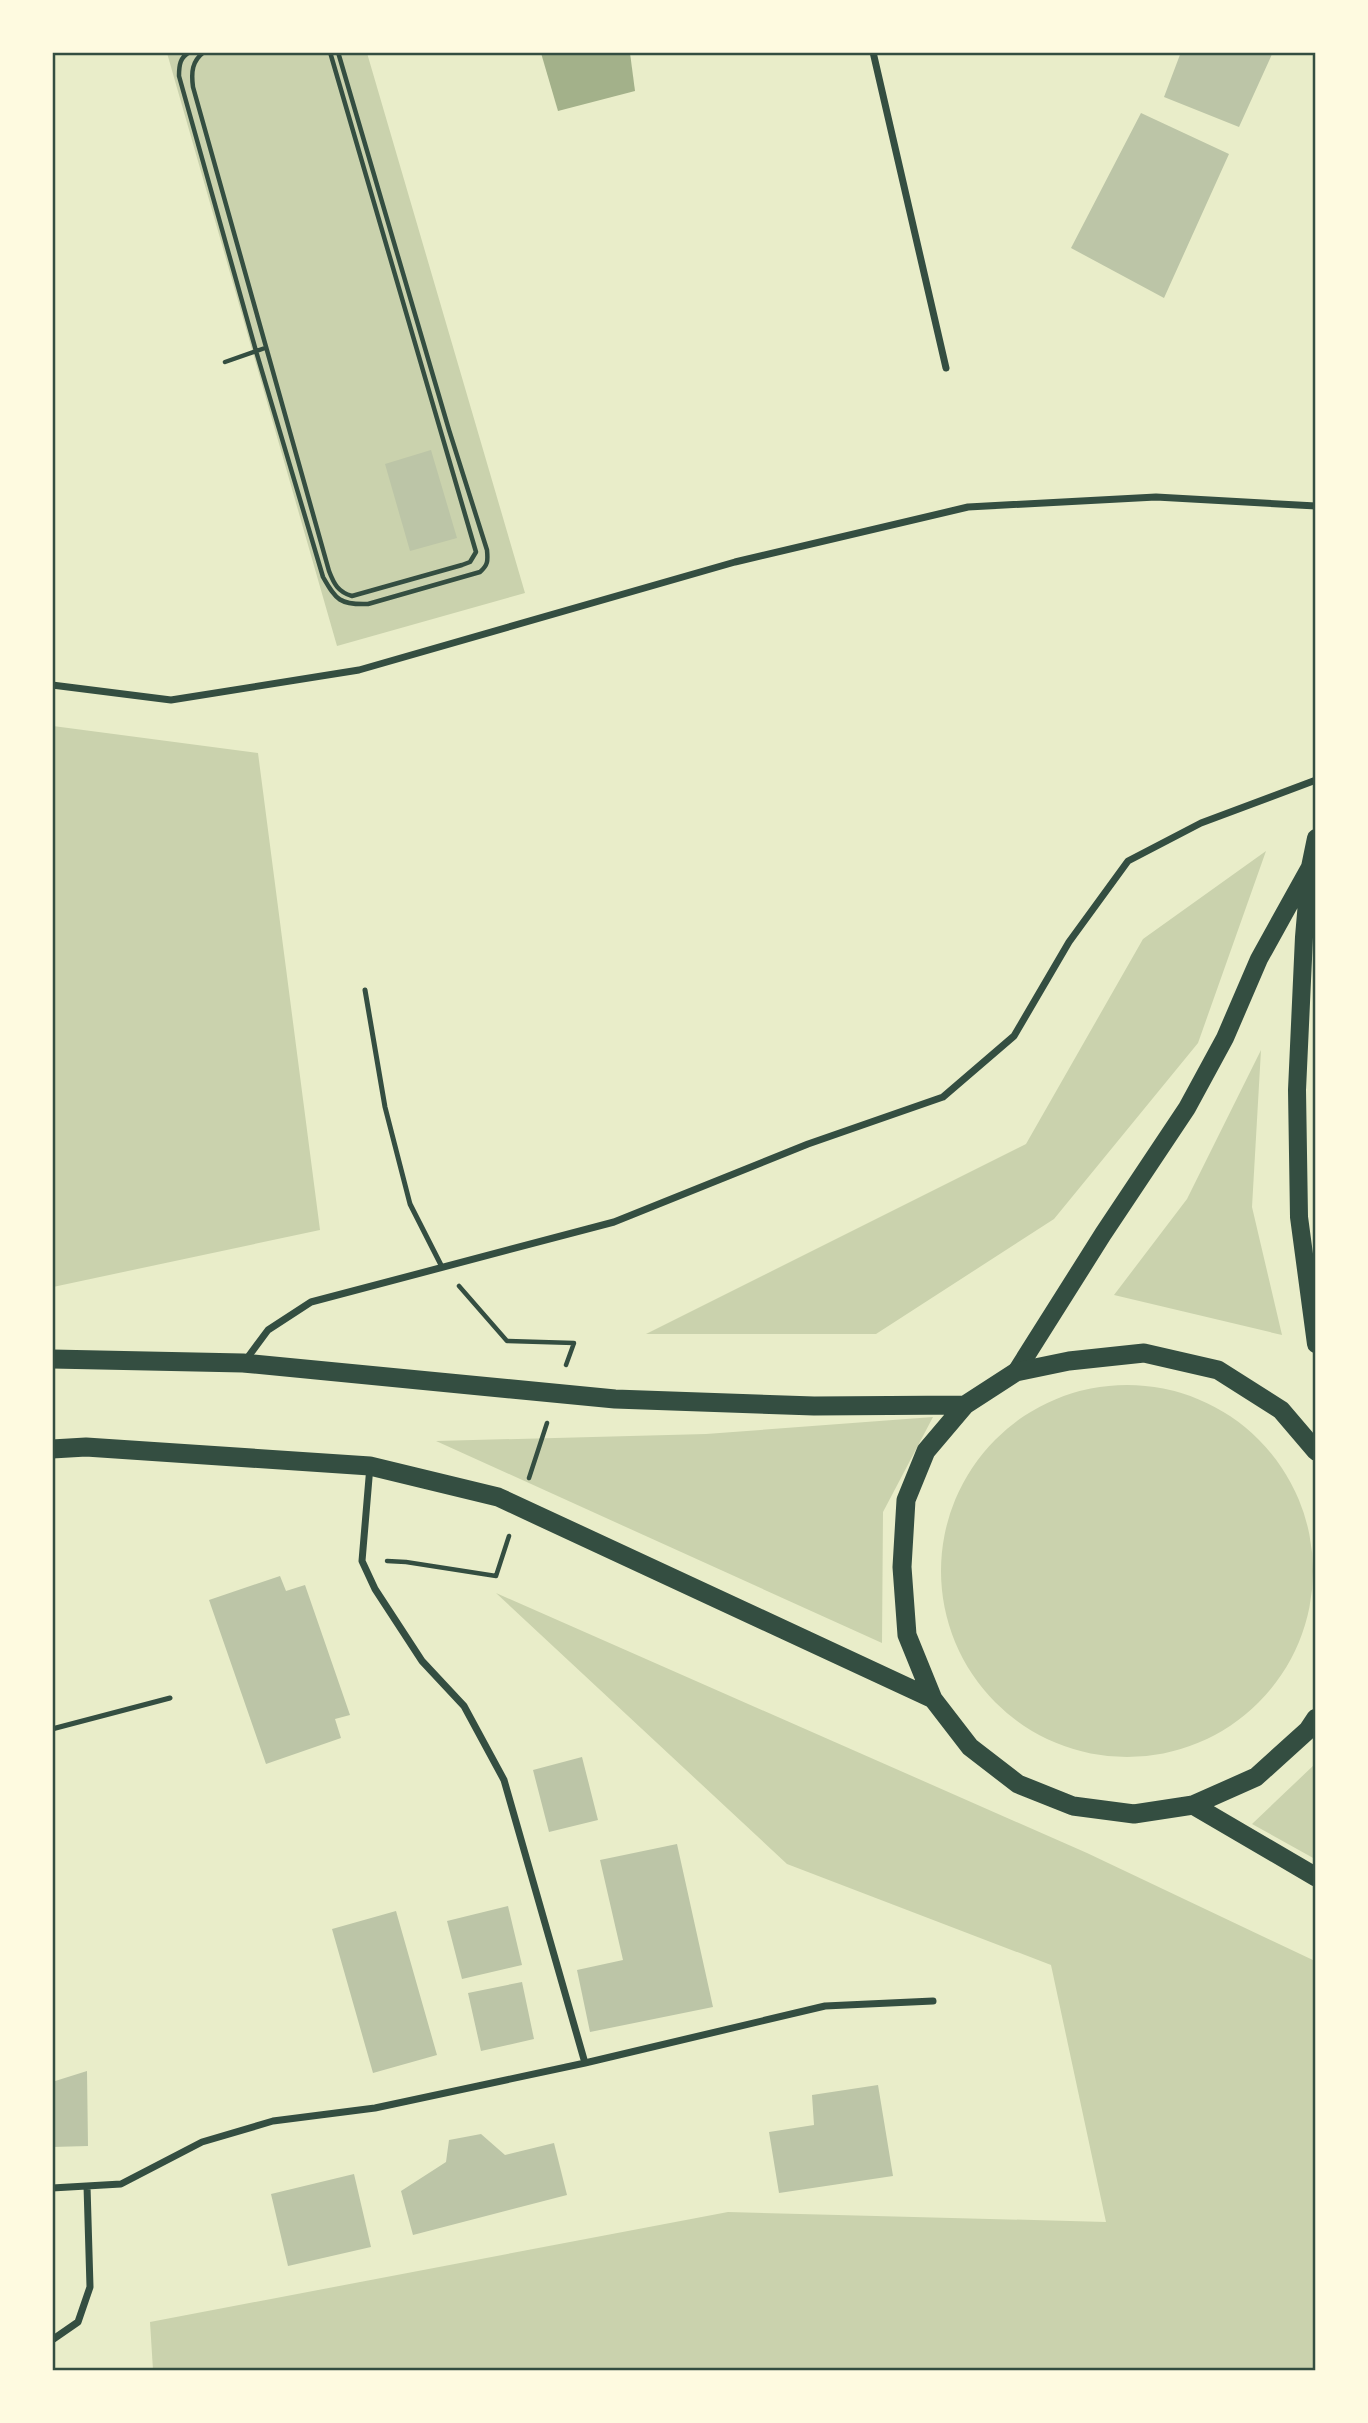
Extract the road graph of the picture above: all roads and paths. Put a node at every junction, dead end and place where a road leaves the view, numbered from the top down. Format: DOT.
graph roads {
  1 [pos="190,52"];
  2 [pos="204,52"];
  3 [pos="330,52"];
  4 [pos="338,52"];
  5 [pos="873,52"];
  6 [pos="265,348"];
  7 [pos="256,351"];
  8 [pos="225,362"];
  9 [pos="946,368"];
  10 [pos="1315,506"];
  11 [pos="52,685"];
  12 [pos="1315,780"];
  13 [pos="1315,838"];
  14 [pos="1310,867"];
  15 [pos="365,990"];
  16 [pos="442,1267"];
  17 [pos="1315,1344"];
  18 [pos="52,1359"];
  19 [pos="243,1363"];
  20 [pos="565,1369"];
  21 [pos="1016,1372"];
  22 [pos="965,1405"];
  23 [pos="548,1421"];
  24 [pos="52,1449"];
  25 [pos="1315,1451"];
  26 [pos="370,1466"];
  27 [pos="526,1486"];
  28 [pos="513,1525"];
  29 [pos="406,1562"];
  30 [pos="170,1698"];
  31 [pos="933,1699"];
  32 [pos="1315,1718"];
  33 [pos="52,1729"];
  34 [pos="1193,1805"];
  35 [pos="1315,1877"];
  36 [pos="933,2001"];
  37 [pos="585,2063"];
  38 [pos="87,2186"];
  39 [pos="52,2188"];
  40 [pos="52,2340"];
  1 -- 7 [label="path"];
  2 -- 6 [label="path"];
  3 -- 6 [label="path"];
  4 -- 7 [label="path"];
  5 -- 9 [label="street"];
  6 -- 7 [label="path"];
  7 -- 8 [label="path"];
  10 -- 11 [label="street"];
  12 -- 16 [label="street"];
  13 -- 14 [label="main road"];
  14 -- 17 [label="main road"];
  14 -- 21 [label="main road"];
  15 -- 16 [label="lane"];
  16 -- 19 [label="street"];
  16 -- 20 [label="path"];
  18 -- 19 [label="highway"];
  19 -- 22 [label="highway"];
  21 -- 22 [label="highway"];
  21 -- 25 [label="highway"];
  22 -- 31 [label="highway"];
  23 -- 27 [label="path"];
  24 -- 26 [label="highway"];
  26 -- 31 [label="highway"];
  26 -- 37 [label="street"];
  28 -- 29 [label="path"];
  30 -- 33 [label="lane"];
  31 -- 34 [label="highway"];
  32 -- 34 [label="highway"];
  34 -- 35 [label="highway"];
  36 -- 37 [label="street"];
  37 -- 38 [label="street"];
  38 -- 39 [label="street"];
  38 -- 40 [label="street"];
}
